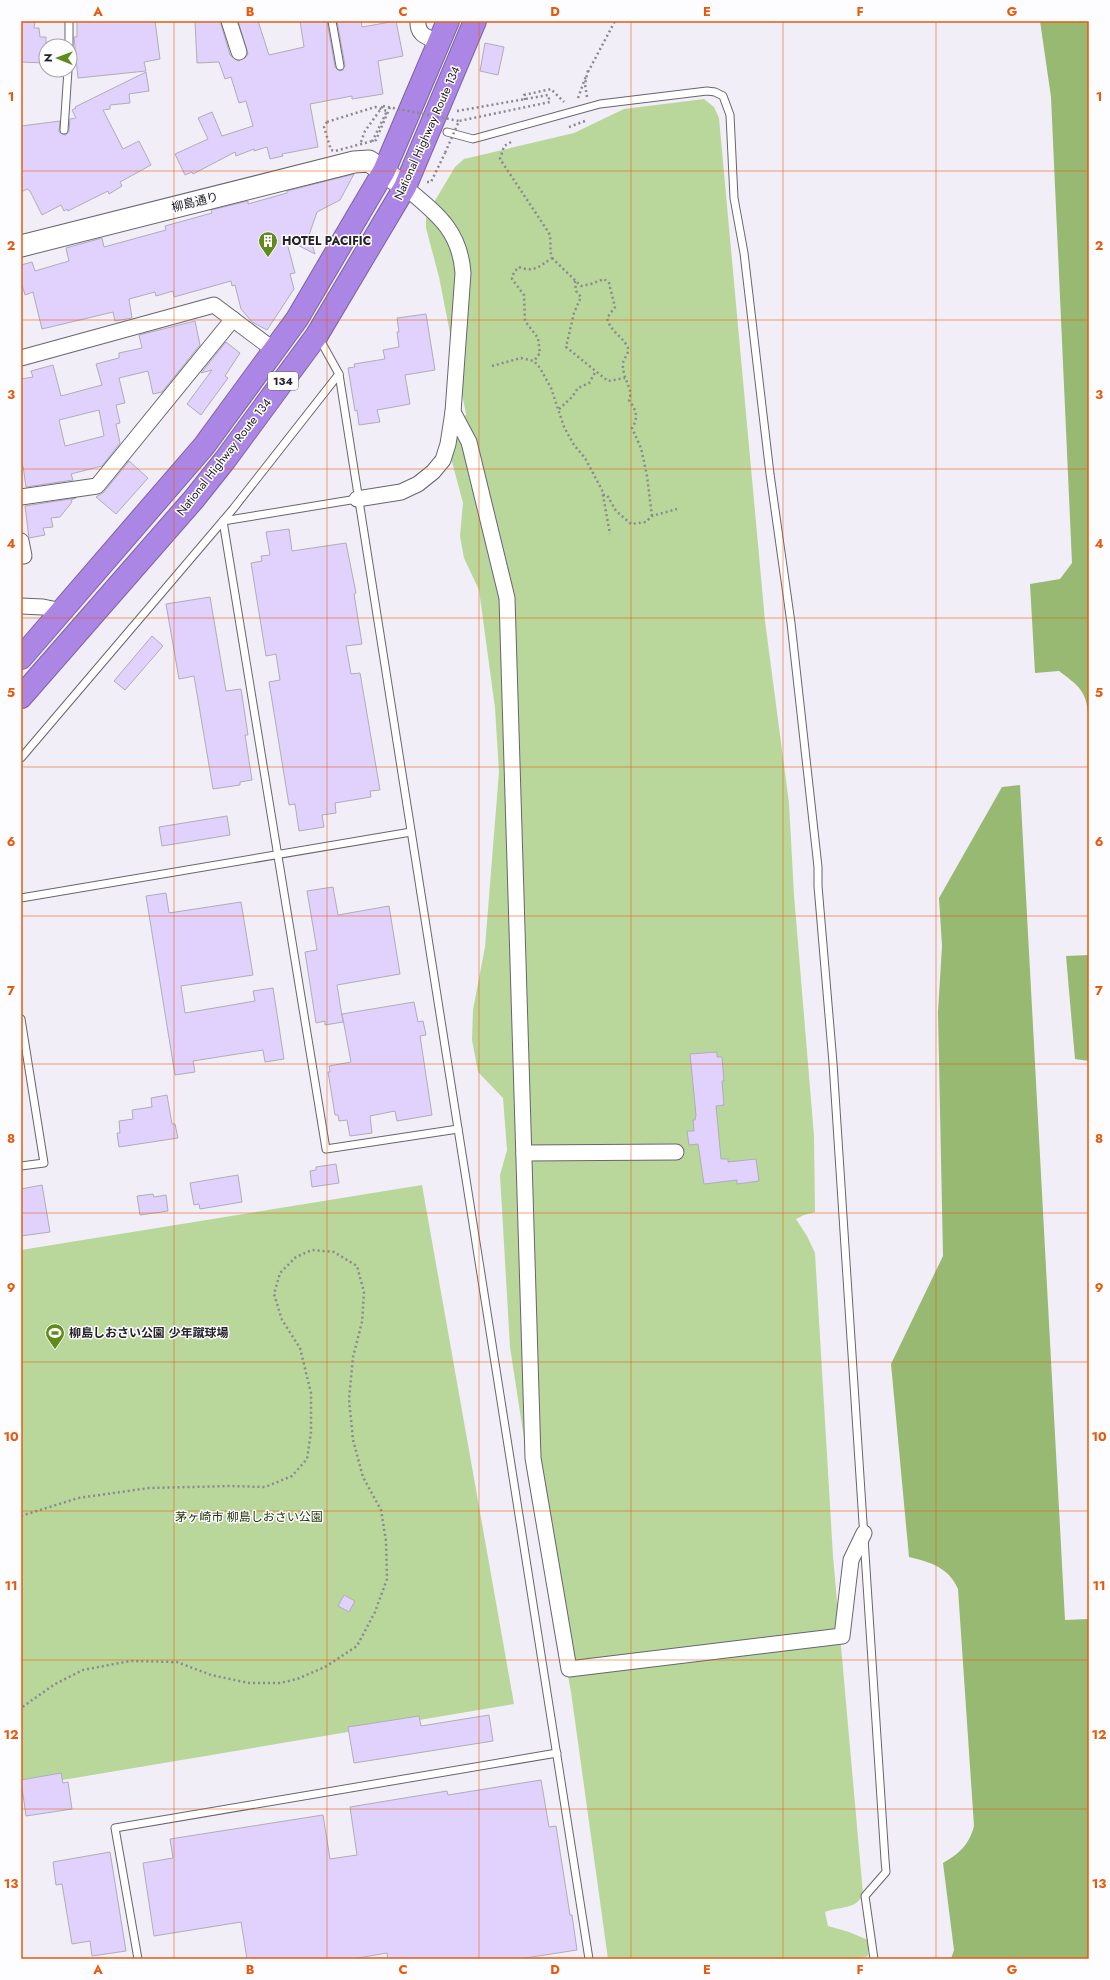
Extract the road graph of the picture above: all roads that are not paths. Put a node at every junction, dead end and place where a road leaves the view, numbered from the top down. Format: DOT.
graph roads {
  1 [pos="69,21"];
  2 [pos="229,21"];
  3 [pos="332,21"];
  4 [pos="418,21"];
  5 [pos="448,21"];
  6 [pos="475,21"];
  7 [pos="69,38"];
  8 [pos="440,43"];
  9 [pos="239,52"];
  10 [pos="340,66"];
  11 [pos="67,78"];
  12 [pos="64,130"];
  13 [pos="447,132"];
  14 [pos="371,161"];
  15 [pos="405,187"];
  16 [pos="21,246"];
  17 [pos="233,319"];
  18 [pos="317,335"];
  19 [pos="274,350"];
  20 [pos="21,358"];
  21 [pos="339,374"];
  22 [pos="453,412"];
  23 [pos="21,497"];
  24 [pos="357,499"];
  25 [pos="223,521"];
  26 [pos="21,541"];
  27 [pos="24,556"];
  28 [pos="21,606"];
  29 [pos="62,611"];
  30 [pos="21,658"];
  31 [pos="21,697"];
  32 [pos="21,758"];
  33 [pos="411,832"];
  34 [pos="278,855"];
  35 [pos="21,898"];
  36 [pos="21,1019"];
  37 [pos="458,1129"];
  38 [pos="676,1152"];
  39 [pos="524,1153"];
  40 [pos="21,1166"];
  41 [pos="864,1533"];
  42 [pos="556,1753"];
  43 [pos="138,1959"];
  44 [pos="589,1959"];
  45 [pos="874,1959"];
  1 -- 7 [label="lane"];
  2 -- 9 [label="street"];
  3 -- 10 [label="lane"];
  4 -- 8 [label="street"];
  5 -- 8 [label="highway, National Highway Route 134 / 134"];
  6 -- 15 [label="highway, National Highway Route 134 / 134"];
  8 -- 14 [label="highway, National Highway Route 134 / 134"];
  11 -- 12 [label="lane"];
  13 -- 41 [label="lane"];
  14 -- 15 [label="street"];
  14 -- 16 [label="street, 柳島通り"];
  14 -- 19 [label="highway, National Highway Route 134 / 134"];
  15 -- 18 [label="highway, National Highway Route 134 / 134"];
  15 -- 22 [label="street"];
  17 -- 19 [label="street"];
  17 -- 20 [label="street"];
  17 -- 23 [label="street"];
  18 -- 21 [label="lane"];
  18 -- 31 [label="highway, National Highway Route 134 / 134"];
  19 -- 29 [label="highway, National Highway Route 134 / 134"];
  21 -- 24 [label="lane"];
  21 -- 25 [label="lane"];
  22 -- 24 [label="street"];
  22 -- 39 [label="street"];
  24 -- 25 [label="lane"];
  24 -- 33 [label="lane"];
  25 -- 32 [label="lane"];
  25 -- 34 [label="lane"];
  26 -- 27 [label="street"];
  28 -- 29 [label="street"];
  29 -- 30 [label="highway, National Highway Route 134 / 134"];
  33 -- 34 [label="lane"];
  33 -- 37 [label="lane"];
  34 -- 35 [label="lane"];
  34 -- 37 [label="lane"];
  36 -- 40 [label="lane"];
  37 -- 42 [label="lane"];
  38 -- 39 [label="street"];
  39 -- 41 [label="street"];
  41 -- 45 [label="lane"];
  42 -- 43 [label="lane"];
  42 -- 44 [label="lane"];
}
